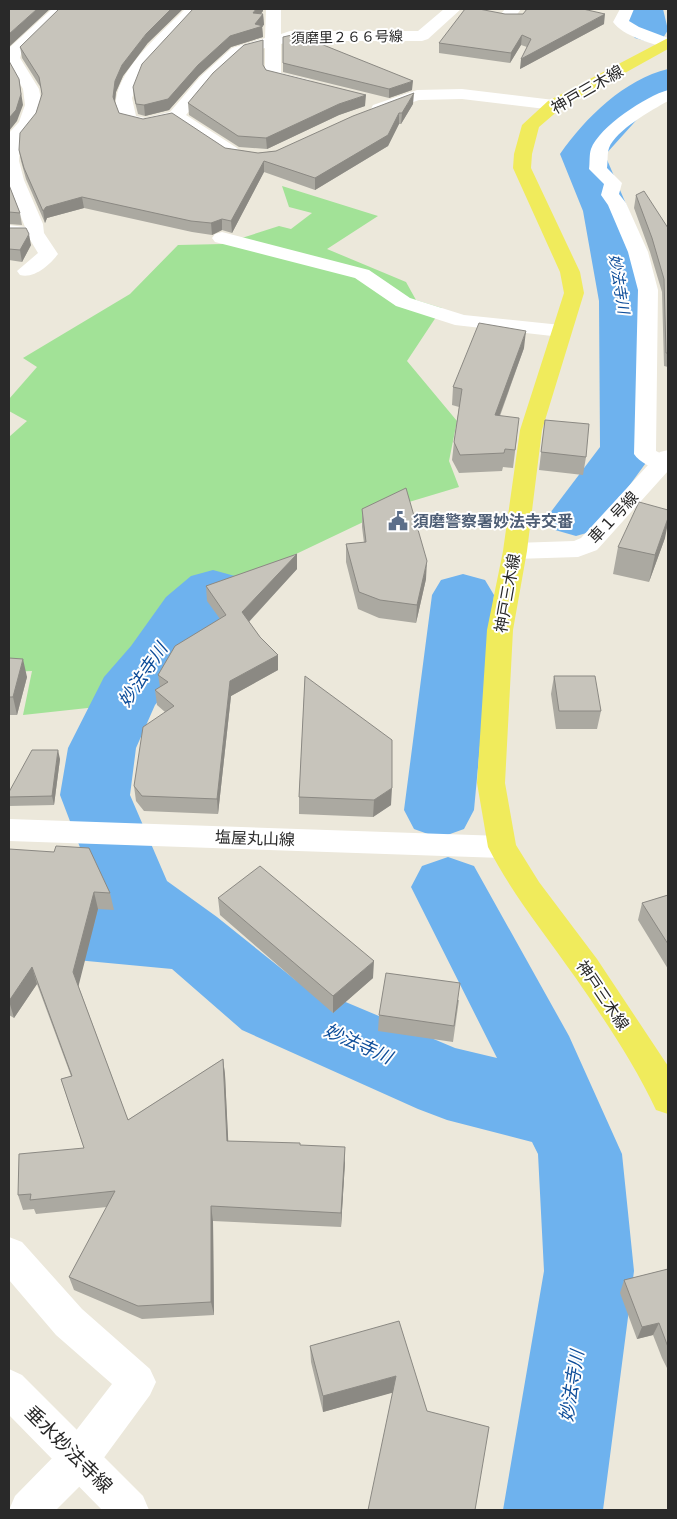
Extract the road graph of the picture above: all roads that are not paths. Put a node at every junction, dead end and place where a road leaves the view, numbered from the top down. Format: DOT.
graph roads {
  1 [pos="60,9"];
  2 [pos="193,9"];
  3 [pos="273,9"];
  4 [pos="453,9"];
  5 [pos="624,14"];
  6 [pos="603,15"];
  7 [pos="271,42"];
  8 [pos="668,43"];
  9 [pos="9,79"];
  10 [pos="28,80"];
  11 [pos="318,87"];
  12 [pos="668,95"];
  13 [pos="554,105"];
  14 [pos="363,106"];
  15 [pos="176,116"];
  16 [pos="16,126"];
  17 [pos="249,156"];
  18 [pos="12,176"];
  19 [pos="9,231"];
  20 [pos="35,233"];
  21 [pos="222,238"];
  22 [pos="27,271"];
  23 [pos="561,331"];
  24 [pos="666,460"];
  25 [pos="515,551"];
  26 [pos="9,830"];
  27 [pos="502,847"];
  28 [pos="664,1082"];
  29 [pos="9,1254"];
  30 [pos="9,1388"];
  31 [pos="78,1460"];
  32 [pos="29,1510"];
  33 [pos="129,1510"];
  1 -- 10 [label="street"];
  2 -- 15 [label="street"];
  3 -- 7 [label="street"];
  4 -- 7 [label="street, 須磨里２６６号線"];
  5 -- 6 [label="street"];
  5 -- 8 [label="street"];
  7 -- 11 [label="street"];
  7 -- 15 [label="street, 須磨里２６６号線"];
  8 -- 13 [label="main road, 神戸三木線"];
  9 -- 10 [label="street"];
  10 -- 16 [label="street"];
  12 -- 24 [label="street"];
  13 -- 14 [label="street"];
  13 -- 23 [label="main road, 神戸三木線"];
  15 -- 17 [label="street"];
  16 -- 18 [label="street"];
  18 -- 20 [label="street"];
  19 -- 20 [label="street"];
  20 -- 22 [label="street"];
  21 -- 23 [label="street"];
  23 -- 25 [label="main road, 神戸三木線"];
  24 -- 25 [label="street, 車１号線"];
  25 -- 27 [label="main road, 神戸三木線"];
  26 -- 27 [label="street, 塩屋丸山線"];
  27 -- 28 [label="main road, 神戸三木線"];
  29 -- 31 [label="street"];
  30 -- 31 [label="street, 垂水妙法寺線"];
  31 -- 32 [label="street"];
  31 -- 33 [label="street, 垂水妙法寺線"];
}
